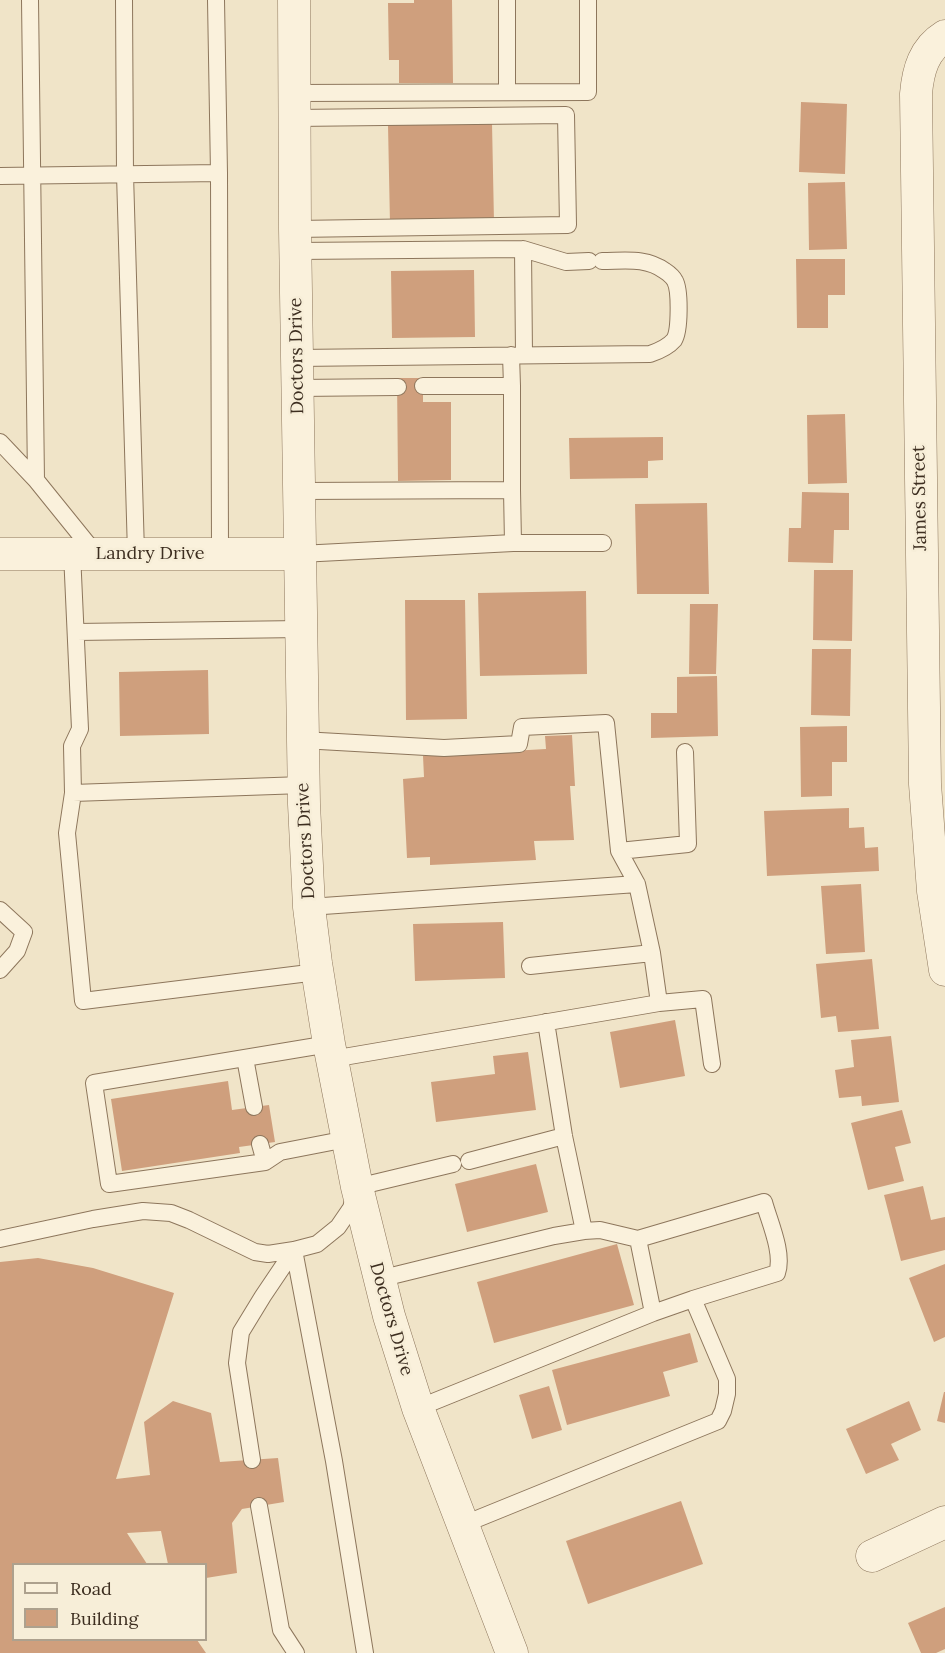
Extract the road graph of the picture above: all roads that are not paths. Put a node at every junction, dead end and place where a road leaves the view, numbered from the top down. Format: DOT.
graph roads {
  1 [pos="30,0"];
  2 [pos="124,0"];
  3 [pos="216,0"];
  4 [pos="294,0"];
  5 [pos="507,0"];
  6 [pos="588,0"];
  7 [pos="945,36"];
  8 [pos="507,92"];
  9 [pos="294,106"];
  10 [pos="219,173"];
  11 [pos="125,174"];
  12 [pos="0,176"];
  13 [pos="33,176"];
  14 [pos="296,240"];
  15 [pos="523,249"];
  16 [pos="518,356"];
  17 [pos="297,373"];
  18 [pos="423,386"];
  19 [pos="512,386"];
  20 [pos="398,387"];
  21 [pos="0,442"];
  22 [pos="36,480"];
  23 [pos="513,490"];
  24 [pos="299,491"];
  25 [pos="513,543"];
  26 [pos="603,543"];
  27 [pos="0,554"];
  28 [pos="83,554"];
  29 [pos="136,554"];
  30 [pos="220,554"];
  31 [pos="300,554"];
  32 [pos="301,629"];
  33 [pos="76,632"];
  34 [pos="302,740"];
  35 [pos="685,752"];
  36 [pos="303,785"];
  37 [pos="73,793"];
  38 [pos="619,851"];
  39 [pos="637,884"];
  40 [pos="309,907"];
  41 [pos="0,910"];
  42 [pos="652,953"];
  43 [pos="530,966"];
  44 [pos="0,970"];
  45 [pos="945,970"];
  46 [pos="317,972"];
  47 [pos="659,1003"];
  48 [pos="546,1022"];
  49 [pos="330,1051"];
  50 [pos="244,1058"];
  51 [pos="712,1064"];
  52 [pos="254,1107"];
  53 [pos="564,1136"];
  54 [pos="347,1139"];
  55 [pos="260,1144"];
  56 [pos="265,1162"];
  57 [pos="357,1187"];
  58 [pos="584,1231"];
  59 [pos="0,1239"];
  60 [pos="638,1239"];
  61 [pos="294,1250"];
  62 [pos="379,1279"];
  63 [pos="693,1299"];
  64 [pos="653,1313"];
  65 [pos="418,1408"];
  66 [pos="252,1460"];
  67 [pos="259,1506"];
  68 [pos="945,1522"];
  69 [pos="462,1525"];
  70 [pos="872,1557"];
  71 [pos="510,1651"];
  72 [pos="296,1653"];
  73 [pos="365,1653"];
  1 -- 13 [label="lane"];
  2 -- 11 [label="lane"];
  3 -- 10 [label="lane"];
  4 -- 9 [label="street, Doctors Drive"];
  5 -- 8 [label="lane"];
  6 -- 8 [label="lane"];
  7 -- 45 [label="street, James Street"];
  8 -- 9 [label="lane"];
  9 -- 14 [label="street, Doctors Drive"];
  9 -- 14 [label="lane"];
  10 -- 11 [label="lane"];
  10 -- 30 [label="lane"];
  11 -- 13 [label="lane"];
  11 -- 29 [label="lane"];
  12 -- 13 [label="lane"];
  13 -- 22 [label="lane"];
  14 -- 15 [label="lane"];
  14 -- 17 [label="street, Doctors Drive"];
  15 -- 16 [label="lane"];
  15 -- 16 [label="lane"];
  16 -- 17 [label="lane"];
  16 -- 19 [label="lane"];
  17 -- 20 [label="lane"];
  17 -- 24 [label="street, Doctors Drive"];
  18 -- 19 [label="lane"];
  19 -- 23 [label="lane"];
  21 -- 22 [label="lane"];
  22 -- 28 [label="lane"];
  23 -- 24 [label="lane"];
  23 -- 25 [label="lane"];
  24 -- 31 [label="street, Doctors Drive"];
  25 -- 26 [label="lane"];
  25 -- 31 [label="lane"];
  27 -- 28 [label="street, Landry Drive"];
  28 -- 29 [label="street, Landry Drive"];
  28 -- 33 [label="lane"];
  29 -- 30 [label="street, Landry Drive"];
  30 -- 31 [label="street, Landry Drive"];
  31 -- 32 [label="street, Doctors Drive"];
  32 -- 33 [label="lane"];
  32 -- 34 [label="street, Doctors Drive"];
  33 -- 37 [label="lane"];
  34 -- 36 [label="street, Doctors Drive"];
  34 -- 38 [label="lane"];
  35 -- 38 [label="lane"];
  36 -- 37 [label="lane"];
  36 -- 40 [label="street, Doctors Drive"];
  37 -- 46 [label="lane"];
  38 -- 39 [label="lane"];
  39 -- 40 [label="lane"];
  39 -- 42 [label="lane"];
  40 -- 46 [label="street, Doctors Drive"];
  41 -- 44 [label="lane"];
  42 -- 43 [label="lane"];
  42 -- 47 [label="lane"];
  46 -- 49 [label="street, Doctors Drive"];
  47 -- 48 [label="lane"];
  47 -- 51 [label="lane"];
  48 -- 49 [label="lane"];
  48 -- 53 [label="lane"];
  49 -- 50 [label="lane"];
  49 -- 54 [label="street, Doctors Drive"];
  50 -- 52 [label="lane"];
  50 -- 56 [label="lane"];
  53 -- 57 [label="lane"];
  53 -- 58 [label="lane"];
  54 -- 56 [label="lane"];
  54 -- 57 [label="street, Doctors Drive"];
  55 -- 56 [label="lane"];
  57 -- 61 [label="lane"];
  57 -- 62 [label="street, Doctors Drive"];
  58 -- 60 [label="lane"];
  58 -- 62 [label="lane"];
  59 -- 61 [label="lane"];
  60 -- 63 [label="lane"];
  60 -- 64 [label="lane"];
  61 -- 66 [label="lane"];
  61 -- 73 [label="lane"];
  62 -- 65 [label="street, Doctors Drive"];
  63 -- 64 [label="lane"];
  63 -- 69 [label="lane"];
  64 -- 65 [label="lane"];
  65 -- 69 [label="street, Doctors Drive"];
  67 -- 72 [label="lane"];
  68 -- 70 [label="street"];
  69 -- 71 [label="street, Doctors Drive"];
}
